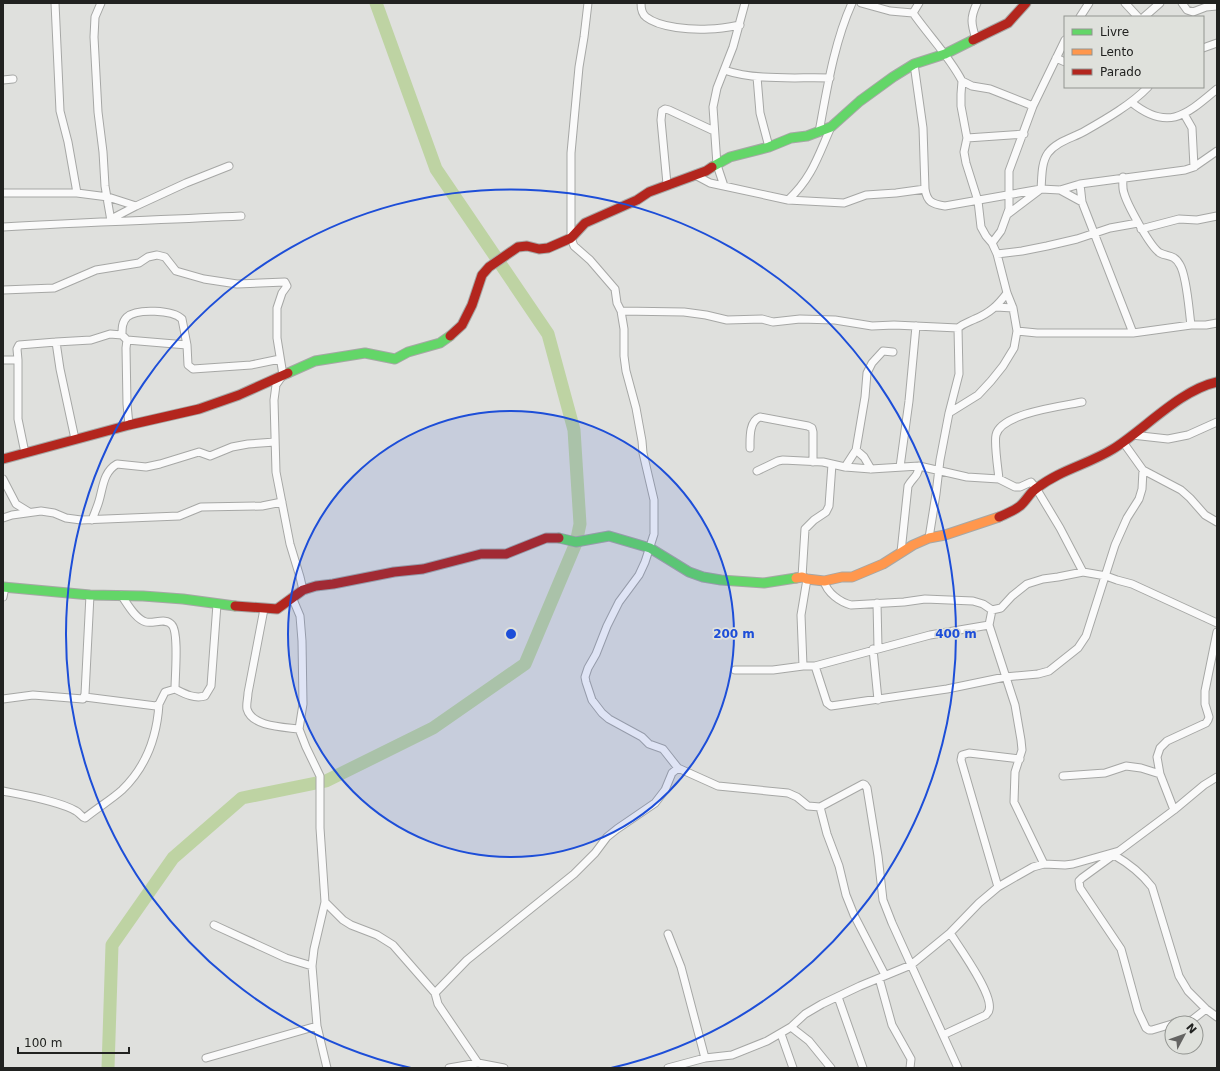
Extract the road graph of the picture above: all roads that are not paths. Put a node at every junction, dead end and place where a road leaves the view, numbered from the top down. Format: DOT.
graph roads {
  1 [pos="55,3"];
  2 [pos="101,3"];
  3 [pos="588,3"];
  4 [pos="641,3"];
  5 [pos="745,3"];
  6 [pos="852,3"];
  7 [pos="861,3"];
  8 [pos="919,3"];
  9 [pos="977,3"];
  10 [pos="1026,3"];
  11 [pos="1089,3"];
  12 [pos="1125,3"];
  13 [pos="1160,3"];
  14 [pos="1182,3"];
  15 [pos="1217,6"];
  16 [pos="914,13"];
  17 [pos="1081,16"];
  18 [pos="1137,16"];
  19 [pos="1145,16"];
  20 [pos="740,25"];
  21 [pos="976,39"];
  22 [pos="1064,42"];
  23 [pos="1217,43"];
  24 [pos="1204,48"];
  25 [pos="945,54"];
  26 [pos="1056,58"];
  27 [pos="1064,62"];
  28 [pos="914,64"];
  29 [pos="724,70"];
  30 [pos="757,76"];
  31 [pos="830,78"];
  32 [pos="13,79"];
  33 [pos="3,80"];
  34 [pos="962,81"];
  35 [pos="1147,88"];
  36 [pos="1217,89"];
  37 [pos="1131,102"];
  38 [pos="1033,106"];
  39 [pos="1184,114"];
  40 [pos="831,127"];
  41 [pos="714,131"];
  42 [pos="819,132"];
  43 [pos="1024,134"];
  44 [pos="966,138"];
  45 [pos="769,147"];
  46 [pos="1217,151"];
  47 [pos="717,165"];
  48 [pos="229,166"];
  49 [pos="1194,167"];
  50 [pos="695,175"];
  51 [pos="1123,177"];
  52 [pos="667,184"];
  53 [pos="1080,184"];
  54 [pos="724,186"];
  55 [pos="925,189"];
  56 [pos="1041,189"];
  57 [pos="1060,190"];
  58 [pos="3,193"];
  59 [pos="77,193"];
  60 [pos="1010,194"];
  61 [pos="108,197"];
  62 [pos="788,200"];
  63 [pos="978,201"];
  64 [pos="1082,202"];
  65 [pos="136,206"];
  66 [pos="1007,215"];
  67 [pos="241,216"];
  68 [pos="1217,216"];
  69 [pos="111,220"];
  70 [pos="1140,226"];
  71 [pos="3,227"];
  72 [pos="1094,234"];
  73 [pos="571,238"];
  74 [pos="992,243"];
  75 [pos="997,254"];
  76 [pos="3,290"];
  77 [pos="1007,293"];
  78 [pos="996,307"];
  79 [pos="1013,308"];
  80 [pos="621,311"];
  81 [pos="1217,323"];
  82 [pos="1190,325"];
  83 [pos="916,326"];
  84 [pos="958,328"];
  85 [pos="1017,331"];
  86 [pos="1133,333"];
  87 [pos="125,337"];
  88 [pos="56,342"];
  89 [pos="187,345"];
  90 [pos="893,352"];
  91 [pos="280,359"];
  92 [pos="3,360"];
  93 [pos="18,360"];
  94 [pos="283,375"];
  95 [pos="1217,382"];
  96 [pos="1082,402"];
  97 [pos="949,413"];
  98 [pos="1217,422"];
  99 [pos="129,425"];
  100 [pos="1132,435"];
  101 [pos="75,439"];
  102 [pos="275,442"];
  103 [pos="1123,442"];
  104 [pos="750,448"];
  105 [pos="856,450"];
  106 [pos="25,452"];
  107 [pos="3,459"];
  108 [pos="814,462"];
  109 [pos="832,464"];
  110 [pos="845,466"];
  111 [pos="919,466"];
  112 [pos="900,467"];
  113 [pos="871,468"];
  114 [pos="938,470"];
  115 [pos="1143,470"];
  116 [pos="757,471"];
  117 [pos="998,478"];
  118 [pos="3,479"];
  119 [pos="1036,488"];
  120 [pos="282,502"];
  121 [pos="29,512"];
  122 [pos="3,518"];
  123 [pos="92,520"];
  124 [pos="1217,522"];
  125 [pos="929,538"];
  126 [pos="650,548"];
  127 [pos="901,552"];
  128 [pos="1083,572"];
  129 [pos="1106,576"];
  130 [pos="804,578"];
  131 [pos="824,581"];
  132 [pos="4,587"];
  133 [pos="302,590"];
  134 [pos="90,595"];
  135 [pos="121,595"];
  136 [pos="3,597"];
  137 [pos="292,597"];
  138 [pos="876,603"];
  139 [pos="217,604"];
  140 [pos="264,609"];
  141 [pos="992,610"];
  142 [pos="1217,623"];
  143 [pos="989,625"];
  144 [pos="1217,632"];
  145 [pos="876,649"];
  146 [pos="803,666"];
  147 [pos="815,666"];
  148 [pos="736,670"];
  149 [pos="1005,677"];
  150 [pos="175,689"];
  151 [pos="85,697"];
  152 [pos="3,699"];
  153 [pos="878,700"];
  154 [pos="159,704"];
  155 [pos="299,729"];
  156 [pos="1020,760"];
  157 [pos="678,768"];
  158 [pos="1160,774"];
  159 [pos="1063,776"];
  160 [pos="1217,777"];
  161 [pos="3,791"];
  162 [pos="820,807"];
  163 [pos="1174,810"];
  164 [pos="1117,853"];
  165 [pos="1044,864"];
  166 [pos="998,887"];
  167 [pos="325,902"];
  168 [pos="214,925"];
  169 [pos="950,933"];
  170 [pos="668,934"];
  171 [pos="911,965"];
  172 [pos="312,966"];
  173 [pos="882,977"];
  174 [pos="435,993"];
  175 [pos="838,997"];
  176 [pos="1206,1009"];
  177 [pos="1199,1015"];
  178 [pos="1217,1017"];
  179 [pos="317,1026"];
  180 [pos="1164,1026"];
  181 [pos="792,1027"];
  182 [pos="781,1034"];
  183 [pos="944,1035"];
  184 [pos="206,1058"];
  185 [pos="705,1058"];
  186 [pos="478,1063"];
  187 [pos="491,1067"];
  188 [pos="328,1068"];
  189 [pos="449,1068"];
  190 [pos="504,1068"];
  191 [pos="668,1068"];
  192 [pos="793,1068"];
  193 [pos="831,1068"];
  194 [pos="862,1068"];
  195 [pos="910,1068"];
  196 [pos="958,1068"];
  1 -- 59 [label="street"];
  2 -- 61 [label="street"];
  3 -- 73 [label="street"];
  4 -- 20 [label="street"];
  5 -- 20 [label="street"];
  6 -- 31 [label="street"];
  7 -- 16 [label="street"];
  8 -- 16 [label="street"];
  9 -- 21 [label="street"];
  10 -- 21 [label="street"];
  11 -- 17 [label="street"];
  12 -- 18 [label="street"];
  13 -- 19 [label="street"];
  14 -- 15 [label="street"];
  16 -- 25 [label="street"];
  20 -- 29 [label="street"];
  21 -- 25 [label="street"];
  22 -- 26 [label="street"];
  23 -- 24 [label="street"];
  25 -- 28 [label="street"];
  25 -- 34 [label="street"];
  26 -- 27 [label="street"];
  26 -- 38 [label="street"];
  28 -- 40 [label="street"];
  28 -- 55 [label="street"];
  29 -- 30 [label="street"];
  29 -- 41 [label="street"];
  30 -- 31 [label="street"];
  30 -- 45 [label="street"];
  31 -- 42 [label="street"];
  32 -- 33 [label="street"];
  34 -- 38 [label="street"];
  34 -- 44 [label="street"];
  35 -- 37 [label="street"];
  36 -- 39 [label="street"];
  37 -- 39 [label="street"];
  37 -- 56 [label="street"];
  38 -- 43 [label="street"];
  39 -- 49 [label="street"];
  40 -- 42 [label="street"];
  40 -- 62 [label="street"];
  41 -- 47 [label="street"];
  41 -- 52 [label="street"];
  42 -- 45 [label="street"];
  43 -- 44 [label="street"];
  43 -- 60 [label="street"];
  44 -- 63 [label="street"];
  45 -- 47 [label="street"];
  46 -- 49 [label="street"];
  47 -- 50 [label="street"];
  47 -- 54 [label="street"];
  48 -- 65 [label="street"];
  49 -- 51 [label="street"];
  50 -- 52 [label="street"];
  50 -- 54 [label="street"];
  51 -- 53 [label="street"];
  51 -- 70 [label="street"];
  52 -- 73 [label="street"];
  53 -- 57 [label="street"];
  53 -- 64 [label="street"];
  54 -- 62 [label="street"];
  55 -- 62 [label="street"];
  55 -- 63 [label="street"];
  56 -- 57 [label="street"];
  56 -- 60 [label="street"];
  56 -- 66 [label="street"];
  57 -- 64 [label="street"];
  58 -- 59 [label="street"];
  59 -- 61 [label="street"];
  60 -- 63 [label="street"];
  60 -- 66 [label="street"];
  61 -- 65 [label="street"];
  61 -- 69 [label="street"];
  63 -- 74 [label="street"];
  64 -- 72 [label="street"];
  65 -- 69 [label="street"];
  66 -- 74 [label="street"];
  67 -- 69 [label="street"];
  68 -- 70 [label="street"];
  69 -- 71 [label="street"];
  70 -- 72 [label="street"];
  70 -- 82 [label="street"];
  72 -- 75 [label="street"];
  72 -- 86 [label="street"];
  73 -- 80 [label="street"];
  73 -- 94 [label="street"];
  74 -- 75 [label="street"];
  75 -- 77 [label="street"];
  76 -- 91 [label="street"];
  77 -- 78 [label="street"];
  77 -- 79 [label="street"];
  78 -- 79 [label="street"];
  78 -- 84 [label="street"];
  79 -- 85 [label="street"];
  80 -- 83 [label="street"];
  80 -- 126 [label="street"];
  81 -- 82 [label="street"];
  82 -- 86 [label="street"];
  83 -- 84 [label="street"];
  83 -- 112 [label="street"];
  84 -- 97 [label="street"];
  85 -- 86 [label="street"];
  85 -- 97 [label="street"];
  87 -- 88 [label="street"];
  87 -- 89 [label="street"];
  87 -- 89 [label="street"];
  87 -- 99 [label="street"];
  88 -- 93 [label="street"];
  88 -- 101 [label="street"];
  89 -- 91 [label="street"];
  90 -- 105 [label="street"];
  91 -- 94 [label="street"];
  92 -- 93 [label="street"];
  93 -- 106 [label="street"];
  94 -- 99 [label="street"];
  94 -- 102 [label="street"];
  95 -- 100 [label="street"];
  96 -- 117 [label="street"];
  97 -- 114 [label="street"];
  98 -- 100 [label="street"];
  99 -- 101 [label="street"];
  100 -- 103 [label="street"];
  101 -- 106 [label="street"];
  102 -- 120 [label="street"];
  102 -- 123 [label="street"];
  103 -- 115 [label="street"];
  103 -- 119 [label="street"];
  104 -- 108 [label="street"];
  105 -- 110 [label="street"];
  105 -- 113 [label="street"];
  106 -- 107 [label="street"];
  108 -- 109 [label="street"];
  108 -- 116 [label="street"];
  109 -- 110 [label="street"];
  109 -- 130 [label="street"];
  110 -- 113 [label="street"];
  111 -- 112 [label="street"];
  111 -- 114 [label="street"];
  111 -- 127 [label="street"];
  112 -- 113 [label="street"];
  114 -- 117 [label="street"];
  114 -- 125 [label="street"];
  115 -- 124 [label="street"];
  115 -- 129 [label="street"];
  117 -- 119 [label="street"];
  118 -- 121 [label="street"];
  119 -- 125 [label="street"];
  119 -- 128 [label="street"];
  120 -- 123 [label="street"];
  120 -- 133 [label="street"];
  121 -- 122 [label="street"];
  121 -- 123 [label="street"];
  125 -- 127 [label="street"];
  126 -- 130 [label="street"];
  126 -- 133 [label="street"];
  126 -- 157 [label="street"];
  127 -- 131 [label="street"];
  128 -- 129 [label="street"];
  128 -- 141 [label="street"];
  129 -- 142 [label="street"];
  129 -- 149 [label="street"];
  130 -- 131 [label="street"];
  130 -- 146 [label="street"];
  131 -- 138 [label="street"];
  132 -- 134 [label="street"];
  132 -- 136 [label="street"];
  133 -- 137 [label="street"];
  134 -- 135 [label="street"];
  134 -- 151 [label="street"];
  135 -- 139 [label="street"];
  135 -- 150 [label="street"];
  137 -- 140 [label="street"];
  137 -- 155 [label="street"];
  138 -- 141 [label="street"];
  138 -- 145 [label="street"];
  139 -- 140 [label="street"];
  139 -- 150 [label="street"];
  140 -- 155 [label="street"];
  141 -- 143 [label="street"];
  143 -- 145 [label="street"];
  143 -- 149 [label="street"];
  144 -- 158 [label="street"];
  145 -- 147 [label="street"];
  145 -- 153 [label="street"];
  146 -- 147 [label="street"];
  146 -- 148 [label="street"];
  147 -- 153 [label="street"];
  149 -- 153 [label="street"];
  149 -- 156 [label="street"];
  150 -- 154 [label="street"];
  151 -- 152 [label="street"];
  151 -- 154 [label="street"];
  154 -- 161 [label="street"];
  155 -- 167 [label="street"];
  156 -- 165 [label="street"];
  156 -- 166 [label="street"];
  157 -- 162 [label="street"];
  157 -- 174 [label="street"];
  158 -- 159 [label="street"];
  158 -- 163 [label="street"];
  160 -- 163 [label="street"];
  162 -- 171 [label="street"];
  162 -- 173 [label="street"];
  163 -- 164 [label="street"];
  164 -- 165 [label="street"];
  164 -- 176 [label="street"];
  164 -- 180 [label="street"];
  165 -- 166 [label="street"];
  166 -- 169 [label="street"];
  167 -- 172 [label="street"];
  167 -- 174 [label="street"];
  168 -- 172 [label="street"];
  169 -- 171 [label="street"];
  169 -- 183 [label="street"];
  170 -- 185 [label="street"];
  171 -- 173 [label="street"];
  171 -- 183 [label="street"];
  172 -- 179 [label="street"];
  173 -- 175 [label="street"];
  173 -- 195 [label="street"];
  174 -- 186 [label="street"];
  175 -- 181 [label="street"];
  175 -- 194 [label="street"];
  176 -- 177 [label="street"];
  176 -- 178 [label="street"];
  179 -- 184 [label="street"];
  179 -- 188 [label="street"];
  181 -- 182 [label="street"];
  181 -- 193 [label="street"];
  182 -- 185 [label="street"];
  182 -- 192 [label="street"];
  183 -- 196 [label="street"];
  185 -- 191 [label="street"];
  186 -- 187 [label="street"];
  186 -- 189 [label="street"];
  187 -- 190 [label="street"];
}
